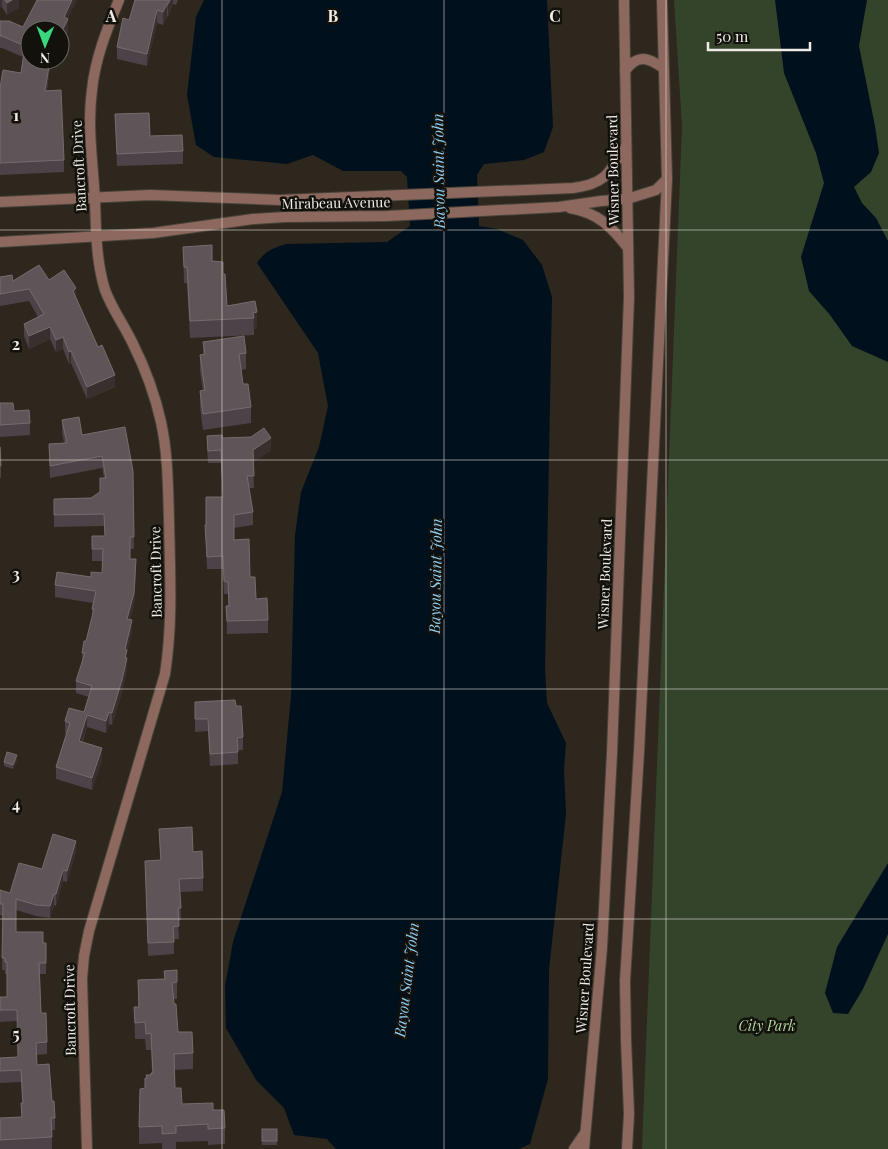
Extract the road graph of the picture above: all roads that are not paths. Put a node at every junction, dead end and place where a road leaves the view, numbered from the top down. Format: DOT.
graph roads {
  1 [pos="119,0"];
  2 [pos="624,0"];
  3 [pos="662,0"];
  4 [pos="663,68"];
  5 [pos="625,71"];
  6 [pos="626,145"];
  7 [pos="667,179"];
  8 [pos="94,196"];
  9 [pos="627,200"];
  10 [pos="0,202"];
  11 [pos="559,207"];
  12 [pos="96,237"];
  13 [pos="0,242"];
  14 [pos="628,248"];
  15 [pos="586,1132"];
  16 [pos="87,1149"];
  17 [pos="574,1149"];
  18 [pos="584,1149"];
  19 [pos="627,1149"];
  1 -- 8 [label="street, Bancroft Drive"];
  2 -- 5 [label="street, Wisner Boulevard"];
  3 -- 4 [label="street"];
  4 -- 5 [label="street"];
  4 -- 7 [label="street"];
  5 -- 6 [label="street, Wisner Boulevard"];
  6 -- 8 [label="street, Mirabeau Avenue"];
  6 -- 9 [label="street, Wisner Boulevard"];
  7 -- 9 [label="street, Mirabeau Avenue"];
  7 -- 19 [label="street"];
  8 -- 10 [label="street, Mirabeau Avenue"];
  8 -- 12 [label="street, Bancroft Drive"];
  9 -- 11 [label="street, Mirabeau Avenue"];
  9 -- 14 [label="street, Wisner Boulevard"];
  11 -- 12 [label="street, Mirabeau Avenue"];
  11 -- 14 [label="street"];
  12 -- 13 [label="street, Mirabeau Avenue"];
  12 -- 16 [label="street, Bancroft Drive"];
  14 -- 15 [label="street, Wisner Boulevard"];
  15 -- 17 [label="street"];
  15 -- 18 [label="street, Wisner Boulevard"];
}
